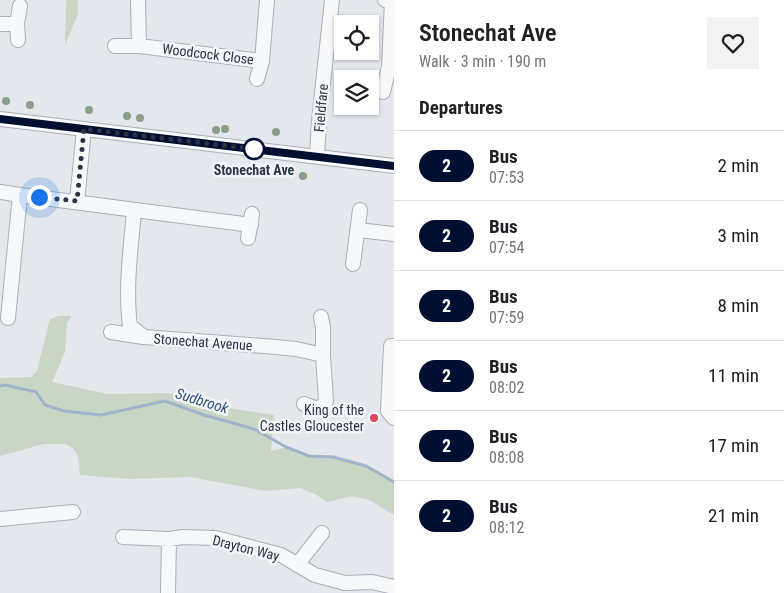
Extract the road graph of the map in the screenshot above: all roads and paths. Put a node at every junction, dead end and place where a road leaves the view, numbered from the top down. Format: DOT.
graph roads {
  1 [pos="138,0"];
  2 [pos="267,0"];
  3 [pos="332,0"];
  4 [pos="385,0"];
  5 [pos="392,0"];
  6 [pos="20,6"];
  7 [pos="0,24"];
  8 [pos="17,24"];
  9 [pos="18,40"];
  10 [pos="115,46"];
  11 [pos="139,46"];
  12 [pos="262,61"];
  13 [pos="391,67"];
  14 [pos="257,79"];
  15 [pos="383,92"];
  16 [pos="0,119"];
  17 [pos="84,129"];
  18 [pos="317,156"];
  19 [pos="394,166"];
  20 [pos="0,192"];
  21 [pos="20,195"];
  22 [pos="77,201"];
  23 [pos="134,210"];
  24 [pos="360,210"];
  25 [pos="250,226"];
  26 [pos="358,230"];
  27 [pos="394,234"];
  28 [pos="353,264"];
  29 [pos="9,318"];
  30 [pos="320,324"];
  31 [pos="111,332"];
  32 [pos="144,337"];
  33 [pos="394,346"];
  34 [pos="323,355"];
  35 [pos="310,409"];
  36 [pos="394,418"];
  37 [pos="74,512"];
  38 [pos="0,519"];
  39 [pos="322,533"];
  40 [pos="123,537"];
  41 [pos="169,539"];
  42 [pos="297,566"];
  43 [pos="394,587"];
  44 [pos="343,588"];
  45 [pos="168,593"];
  1 -- 11 [label="street"];
  2 -- 12 [label="street, Woodcock Close"];
  3 -- 18 [label="street, Fieldfare"];
  4 -- 5 [label="street"];
  5 -- 13 [label="street"];
  6 -- 8 [label="street"];
  7 -- 8 [label="street"];
  8 -- 9 [label="street"];
  10 -- 11 [label="street, Woodcock Close"];
  11 -- 12 [label="street, Woodcock Close"];
  12 -- 14 [label="street"];
  13 -- 15 [label="street"];
  16 -- 17 [label="street"];
  17 -- 18 [label="street"];
  17 -- 22 [label="street"];
  18 -- 19 [label="street"];
  20 -- 21 [label="street"];
  21 -- 22 [label="street"];
  21 -- 29 [label="street"];
  22 -- 23 [label="street"];
  23 -- 25 [label="street"];
  23 -- 32 [label="street, Stonechat Avenue"];
  24 -- 26 [label="street"];
  26 -- 27 [label="street"];
  26 -- 28 [label="street"];
  30 -- 34 [label="street"];
  31 -- 32 [label="street"];
  32 -- 34 [label="street, Stonechat Avenue"];
  33 -- 36 [label="street"];
  34 -- 35 [label="street"];
  37 -- 38 [label="street"];
  39 -- 42 [label="street"];
  40 -- 41 [label="street, Drayton Way"];
  41 -- 42 [label="street, Drayton Way"];
  41 -- 45 [label="street"];
  42 -- 44 [label="street, Drayton Way"];
  43 -- 44 [label="street, Drayton Way"];
}
